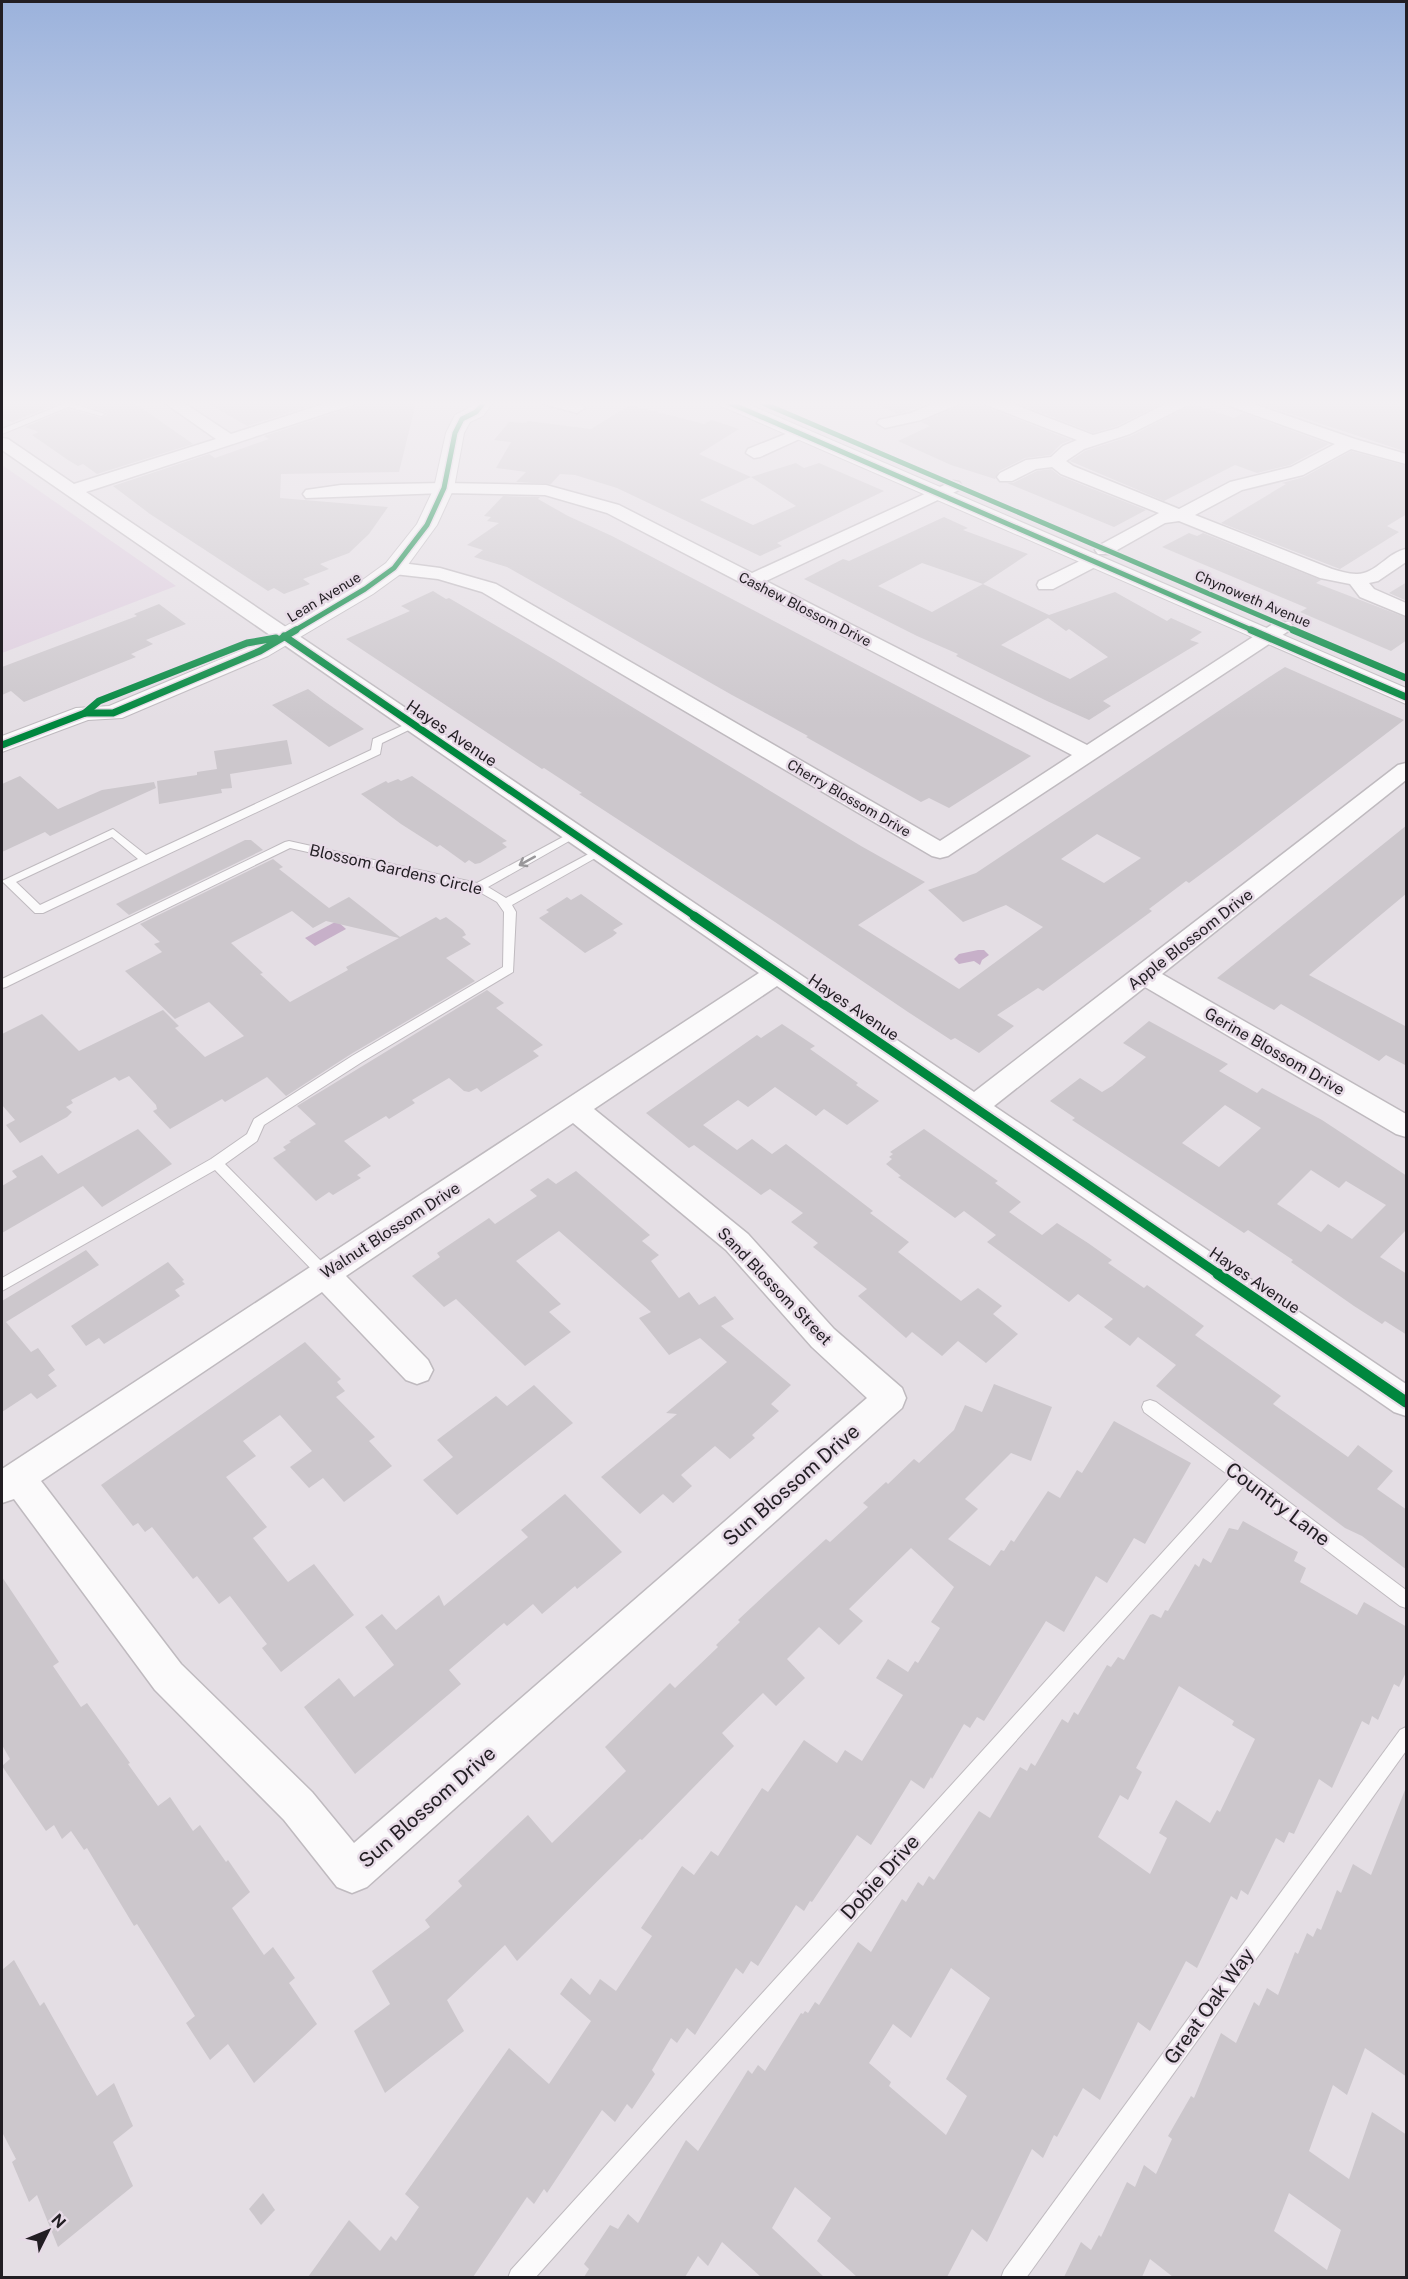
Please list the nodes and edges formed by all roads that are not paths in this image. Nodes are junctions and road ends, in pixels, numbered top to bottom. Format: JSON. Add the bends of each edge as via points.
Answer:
{"nodes":[{"id":1,"x":95,"y":507,"type":"edge"},
{"id":2,"x":435,"y":507,"type":"edge"},
{"id":3,"x":607,"y":507,"type":"edge"},
{"id":4,"x":908,"y":507,"type":"edge"},
{"id":5,"x":987,"y":507,"type":"edge"},
{"id":6,"x":1158,"y":507,"type":"edge"},
{"id":7,"x":1195,"y":507,"type":"edge"},
{"id":8,"x":1179,"y":516,"type":"junction"},
{"id":9,"x":1407,"y":554,"type":"edge"},
{"id":10,"x":1105,"y":556,"type":"junction"},
{"id":11,"x":394,"y":568,"type":"junction"},
{"id":12,"x":1356,"y":580,"type":"junction"},
{"id":13,"x":751,"y":581,"type":"junction"},
{"id":14,"x":1046,"y":585,"type":"dead end"},
{"id":15,"x":1407,"y":610,"type":"edge"},
{"id":16,"x":1275,"y":631,"type":"junction"},
{"id":17,"x":284,"y":636,"type":"junction"},
{"id":18,"x":1407,"y":678,"type":"edge"},
{"id":19,"x":1407,"y":697,"type":"edge"},
{"id":20,"x":414,"y":724,"type":"junction"},
{"id":21,"x":2,"y":745,"type":"edge"},
{"id":22,"x":1087,"y":754,"type":"junction"},
{"id":23,"x":1407,"y":771,"type":"edge"},
{"id":24,"x":574,"y":834,"type":"junction"},
{"id":25,"x":600,"y":852,"type":"junction"},
{"id":26,"x":145,"y":860,"type":"junction"},
{"id":27,"x":479,"y":887,"type":"junction"},
{"id":28,"x":506,"y":903,"type":"junction"},
{"id":29,"x":778,"y":973,"type":"junction"},
{"id":30,"x":1144,"y":975,"type":"junction"},
{"id":31,"x":2,"y":984,"type":"edge"},
{"id":32,"x":974,"y":1107,"type":"junction"},
{"id":33,"x":574,"y":1108,"type":"junction"},
{"id":34,"x":1407,"y":1127,"type":"edge"},
{"id":35,"x":216,"y":1163,"type":"junction"},
{"id":36,"x":324,"y":1273,"type":"junction"},
{"id":37,"x":2,"y":1285,"type":"edge"},
{"id":38,"x":417,"y":1370,"type":"dead end"},
{"id":39,"x":890,"y":1398,"type":"joint"},
{"id":40,"x":1407,"y":1402,"type":"edge"},
{"id":41,"x":1150,"y":1407,"type":"dead end"},
{"id":42,"x":1242,"y":1476,"type":"junction"},
{"id":43,"x":10,"y":1483,"type":"edge"},
{"id":44,"x":1407,"y":1600,"type":"edge"},
{"id":45,"x":1407,"y":1736,"type":"edge"},
{"id":46,"x":519,"y":2277,"type":"edge"},
{"id":47,"x":1012,"y":2277,"type":"edge"}],
"edges":[{"from":1,"to":17,"type":"street","name":"Hayes Avenue"},
{"from":2,"to":11,"type":"street","name":"Lean Avenue","via":[[427,525]]},
{"from":3,"to":13,"type":"street","name":"Cashew Blossom Drive"},
{"from":4,"to":13,"type":"street"},
{"from":5,"to":10,"type":"street","name":"Chynoweth Avenue"},
{"from":6,"to":8,"type":"street"},
{"from":7,"to":8,"type":"street"},
{"from":8,"to":10,"type":"street","via":[[1179,523]]},
{"from":8,"to":12,"type":"street","via":[[1327,574]]},
{"from":9,"to":12,"type":"street","via":[[1371,577]]},
{"from":10,"to":14,"type":"street"},
{"from":10,"to":16,"type":"street","name":"Chynoweth Avenue"},
{"from":11,"to":17,"type":"street","name":"Lean Avenue","via":[[340,606]]},
{"from":11,"to":22,"type":"street","name":"Cherry Blossom Drive","via":[[440,574],[489,588],[940,851]]},
{"from":12,"to":15,"type":"street","via":[[1367,593]]},
{"from":13,"to":22,"type":"street","name":"Cashew Blossom Drive"},
{"from":16,"to":18,"type":"street","name":"Chynoweth Avenue"},
{"from":16,"to":19,"type":"street","name":"Chynoweth Avenue"},
{"from":16,"to":22,"type":"street","name":"Cherry Blossom Drive"},
{"from":17,"to":20,"type":"street","name":"Hayes Avenue"},
{"from":17,"to":21,"type":"street","name":"Lean Avenue","via":[[260,651],[113,713],[86,713]]},
{"from":20,"to":24,"type":"street","name":"Hayes Avenue"},
{"from":20,"to":26,"type":"lane","via":[[377,741],[376,752]]},
{"from":23,"to":30,"type":"street","name":"Apple Blossom Drive"},
{"from":24,"to":25,"type":"street","name":"Hayes Avenue"},
{"from":24,"to":27,"type":"lane","one_way":true},
{"from":25,"to":28,"type":"lane"},
{"from":25,"to":29,"type":"street","name":"Hayes Avenue"},
{"from":26,"to":26,"type":"lane","via":[[39,910],[8,881],[113,832]]},
{"from":27,"to":28,"type":"lane","name":"Blossom Gardens Circle"},
{"from":27,"to":31,"type":"lane","name":"Blossom Gardens Circle","via":[[290,844]]},
{"from":28,"to":35,"type":"lane","via":[[510,912],[509,969],[259,1122],[252,1137]]},
{"from":29,"to":32,"type":"street","name":"Hayes Avenue"},
{"from":29,"to":33,"type":"street","name":"Walnut Blossom Drive"},
{"from":30,"to":32,"type":"street","name":"Apple Blossom Drive"},
{"from":30,"to":34,"type":"street","name":"Gerine Blossom Drive"},
{"from":32,"to":40,"type":"street","name":"Hayes Avenue"},
{"from":33,"to":36,"type":"street","name":"Walnut Blossom Drive"},
{"from":33,"to":39,"type":"street","name":"Sand Blossom Street","via":[[737,1242],[823,1338]]},
{"from":35,"to":36,"type":"lane"},
{"from":35,"to":37,"type":"lane"},
{"from":36,"to":38,"type":"street"},
{"from":36,"to":43,"type":"street","name":"Walnut Blossom Drive"},
{"from":39,"to":43,"type":"street","name":"Sun Blossom Drive","via":[[352,1872],[298,1806],[168,1677]]},
{"from":41,"to":42,"type":"lane","name":"Country Lane"},
{"from":42,"to":44,"type":"lane","name":"Country Lane"},
{"from":42,"to":46,"type":"lane","name":"Dobie Drive"},
{"from":45,"to":47,"type":"lane","name":"Great Oak Way"}]}
